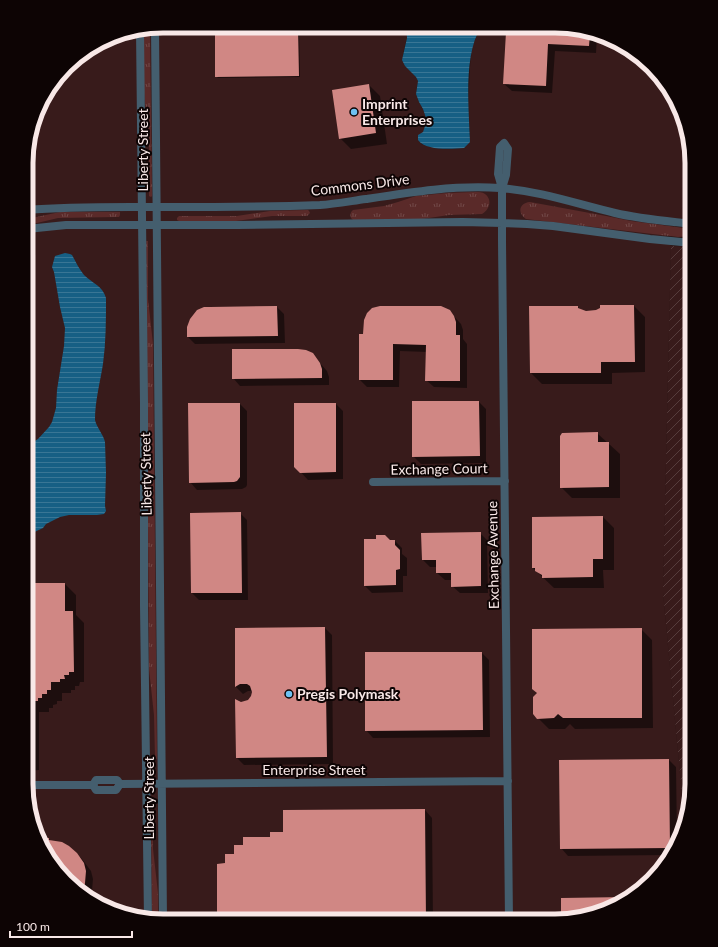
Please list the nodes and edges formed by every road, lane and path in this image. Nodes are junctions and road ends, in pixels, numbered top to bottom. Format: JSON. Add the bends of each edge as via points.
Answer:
{"nodes":[{"id":1,"x":155,"y":33,"type":"edge"},
{"id":2,"x":140,"y":35,"type":"edge"},
{"id":3,"x":502,"y":188,"type":"junction"},
{"id":4,"x":142,"y":206,"type":"junction"},
{"id":5,"x":156,"y":207,"type":"junction"},
{"id":6,"x":33,"y":210,"type":"edge"},
{"id":7,"x":502,"y":223,"type":"junction"},
{"id":8,"x":685,"y":223,"type":"edge"},
{"id":9,"x":142,"y":225,"type":"junction"},
{"id":10,"x":156,"y":225,"type":"junction"},
{"id":11,"x":33,"y":228,"type":"edge"},
{"id":12,"x":685,"y":241,"type":"edge"},
{"id":13,"x":505,"y":481,"type":"junction"},
{"id":14,"x":373,"y":482,"type":"dead end"},
{"id":15,"x":508,"y":781,"type":"junction"},
{"id":16,"x":146,"y":784,"type":"junction"},
{"id":17,"x":161,"y":784,"type":"junction"},
{"id":18,"x":33,"y":785,"type":"edge"},
{"id":19,"x":148,"y":913,"type":"edge"},
{"id":20,"x":163,"y":914,"type":"edge"},
{"id":21,"x":509,"y":914,"type":"edge"}],
"edges":[{"from":1,"to":5,"type":"street","name":"Liberty Street"},
{"from":2,"to":4,"type":"street","name":"Liberty Street"},
{"from":3,"to":5,"type":"street","name":"Commons Drive","via":[[446,188],[322,205]]},
{"from":3,"to":7,"type":"street","name":"Exchange Avenue"},
{"from":3,"to":8,"type":"street","name":"Commons Drive","via":[[623,215]]},
{"from":4,"to":5,"type":"street","name":"Commons Drive"},
{"from":4,"to":6,"type":"street","name":"Commons Drive","via":[[80,206]]},
{"from":4,"to":9,"type":"street","name":"Liberty Street"},
{"from":5,"to":10,"type":"street","name":"Liberty Street"},
{"from":7,"to":10,"type":"street"},
{"from":7,"to":12,"type":"street"},
{"from":7,"to":13,"type":"street","name":"Exchange Avenue"},
{"from":9,"to":10,"type":"street"},
{"from":9,"to":11,"type":"street"},
{"from":9,"to":16,"type":"street","name":"Liberty Street"},
{"from":10,"to":17,"type":"street","name":"Liberty Street"},
{"from":13,"to":14,"type":"street","name":"Exchange Court"},
{"from":13,"to":15,"type":"street","name":"Exchange Avenue"},
{"from":15,"to":17,"type":"street","name":"Enterprise Street"},
{"from":15,"to":21,"type":"street","name":"Exchange Avenue"},
{"from":16,"to":17,"type":"street","name":"Enterprise Street"},
{"from":16,"to":18,"type":"street","name":"Enterprise Street","via":[[120,784],[117,780],[96,780],[93,785]]},
{"from":16,"to":19,"type":"street","name":"Liberty Street"},
{"from":17,"to":20,"type":"street","name":"Liberty Street"}]}
